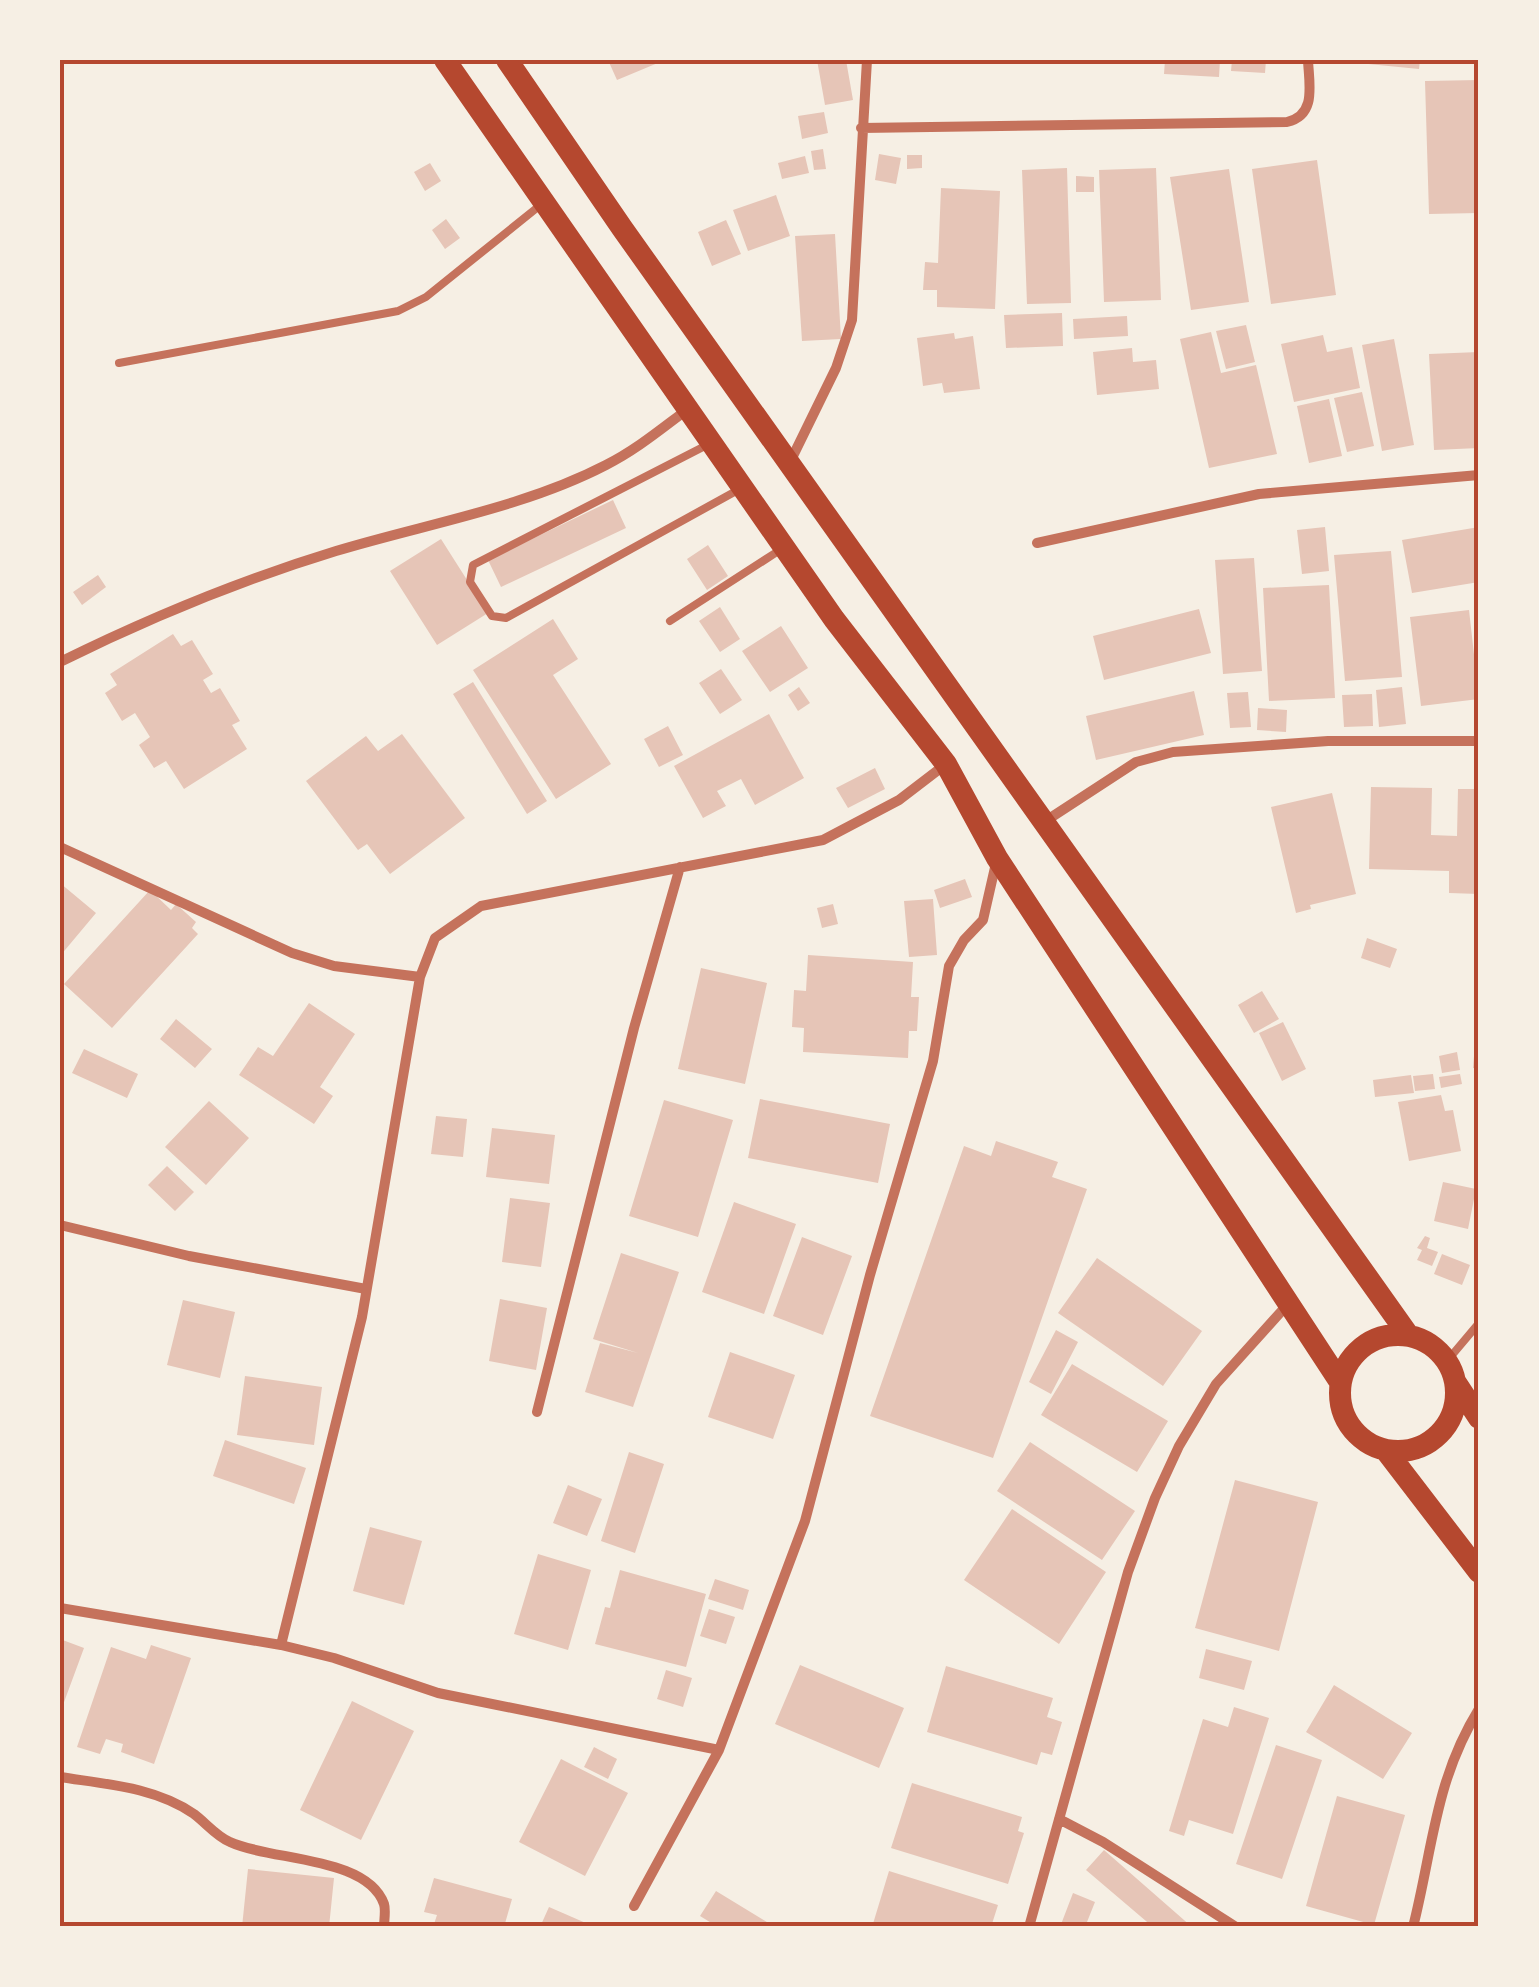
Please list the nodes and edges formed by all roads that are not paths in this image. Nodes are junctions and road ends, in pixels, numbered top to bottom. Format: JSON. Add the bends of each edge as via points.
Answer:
{"nodes":[{"id":1,"x":445,"y":60,"type":"edge"},
{"id":2,"x":507,"y":60,"type":"edge"},
{"id":3,"x":866,"y":60,"type":"edge"},
{"id":4,"x":1308,"y":60,"type":"edge"},
{"id":5,"x":860,"y":128,"type":"junction"},
{"id":6,"x":543,"y":202,"type":"junction"},
{"id":7,"x":118,"y":363,"type":"dead end"},
{"id":8,"x":688,"y":409,"type":"junction"},
{"id":9,"x":711,"y":442,"type":"junction"},
{"id":10,"x":789,"y":464,"type":"junction"},
{"id":11,"x":1479,"y":475,"type":"edge"},
{"id":12,"x":742,"y":487,"type":"junction"},
{"id":13,"x":1037,"y":543,"type":"dead end"},
{"id":14,"x":785,"y":547,"type":"junction"},
{"id":15,"x":670,"y":620,"type":"dead end"},
{"id":16,"x":60,"y":662,"type":"edge"},
{"id":17,"x":1479,"y":741,"type":"edge"},
{"id":18,"x":946,"y":764,"type":"junction"},
{"id":19,"x":1043,"y":823,"type":"junction"},
{"id":20,"x":60,"y":847,"type":"edge"},
{"id":21,"x":997,"y":858,"type":"junction"},
{"id":22,"x":680,"y":867,"type":"junction"},
{"id":23,"x":420,"y":977,"type":"junction"},
{"id":24,"x":60,"y":1225,"type":"edge"},
{"id":25,"x":366,"y":1289,"type":"junction"},
{"id":26,"x":1288,"y":1304,"type":"junction"},
{"id":27,"x":1479,"y":1324,"type":"edge"},
{"id":28,"x":1409,"y":1336,"type":"junction"},
{"id":29,"x":1451,"y":1371,"type":"junction"},
{"id":30,"x":1340,"y":1382,"type":"junction"},
{"id":31,"x":538,"y":1412,"type":"dead end"},
{"id":32,"x":1479,"y":1418,"type":"edge"},
{"id":33,"x":1387,"y":1452,"type":"junction"},
{"id":34,"x":1479,"y":1572,"type":"edge"},
{"id":35,"x":60,"y":1608,"type":"edge"},
{"id":36,"x":280,"y":1646,"type":"junction"},
{"id":37,"x":1479,"y":1709,"type":"edge"},
{"id":38,"x":719,"y":1750,"type":"junction"},
{"id":39,"x":60,"y":1778,"type":"edge"},
{"id":40,"x":1059,"y":1818,"type":"junction"},
{"id":41,"x":634,"y":1906,"type":"dead end"},
{"id":42,"x":384,"y":1927,"type":"edge"},
{"id":43,"x":1029,"y":1927,"type":"edge"},
{"id":44,"x":1236,"y":1927,"type":"edge"},
{"id":45,"x":1413,"y":1927,"type":"edge"}],
"edges":[{"from":1,"to":6,"type":"main road"},
{"from":2,"to":10,"type":"main road"},
{"from":3,"to":5,"type":"street"},
{"from":4,"to":5,"type":"street","via":[[1310,102],[1286,122]]},
{"from":5,"to":10,"type":"street","via":[[852,320]]},
{"from":6,"to":7,"type":"lane","via":[[426,298],[398,311]]},
{"from":6,"to":8,"type":"main road"},
{"from":8,"to":9,"type":"main road"},
{"from":8,"to":16,"type":"street","via":[[638,447],[532,496],[224,589]]},
{"from":9,"to":12,"type":"main road"},
{"from":9,"to":12,"type":"lane","via":[[472,565],[470,582],[492,616],[506,618]]},
{"from":10,"to":19,"type":"main road"},
{"from":11,"to":13,"type":"street","via":[[1259,494]]},
{"from":12,"to":14,"type":"main road"},
{"from":14,"to":15,"type":"lane"},
{"from":14,"to":18,"type":"main road"},
{"from":17,"to":19,"type":"street","via":[[1328,740],[1173,752],[1136,762]]},
{"from":18,"to":21,"type":"main road"},
{"from":18,"to":22,"type":"street","via":[[899,800],[823,840]]},
{"from":19,"to":28,"type":"main road"},
{"from":20,"to":23,"type":"street","via":[[292,953],[334,966]]},
{"from":21,"to":26,"type":"main road"},
{"from":21,"to":38,"type":"street","via":[[982,920],[950,966],[933,1061],[805,1521]]},
{"from":22,"to":23,"type":"street","via":[[481,906],[435,938]]},
{"from":22,"to":31,"type":"street"},
{"from":23,"to":25,"type":"street"},
{"from":24,"to":25,"type":"street"},
{"from":25,"to":36,"type":"street"},
{"from":26,"to":30,"type":"main road"},
{"from":26,"to":40,"type":"street","via":[[1216,1384],[1155,1498]]},
{"from":27,"to":29,"type":"lane"},
{"from":28,"to":29,"type":"main road","via":[[1430,1344]]},
{"from":28,"to":30,"type":"main road","via":[[1386,1335],[1364,1344]]},
{"from":29,"to":32,"type":"main road"},
{"from":29,"to":33,"type":"main road","via":[[1456,1405],[1447,1426],[1431,1442]]},
{"from":30,"to":33,"type":"main road","via":[[1348,1426]]},
{"from":33,"to":34,"type":"main road"},
{"from":35,"to":36,"type":"street"},
{"from":36,"to":38,"type":"street","via":[[438,1693]]},
{"from":37,"to":45,"type":"street","via":[[1459,1740],[1439,1796]]},
{"from":38,"to":41,"type":"street"},
{"from":39,"to":42,"type":"street","via":[[162,1798],[226,1841],[344,1868],[384,1904]]},
{"from":40,"to":43,"type":"street"},
{"from":40,"to":44,"type":"street"}]}
